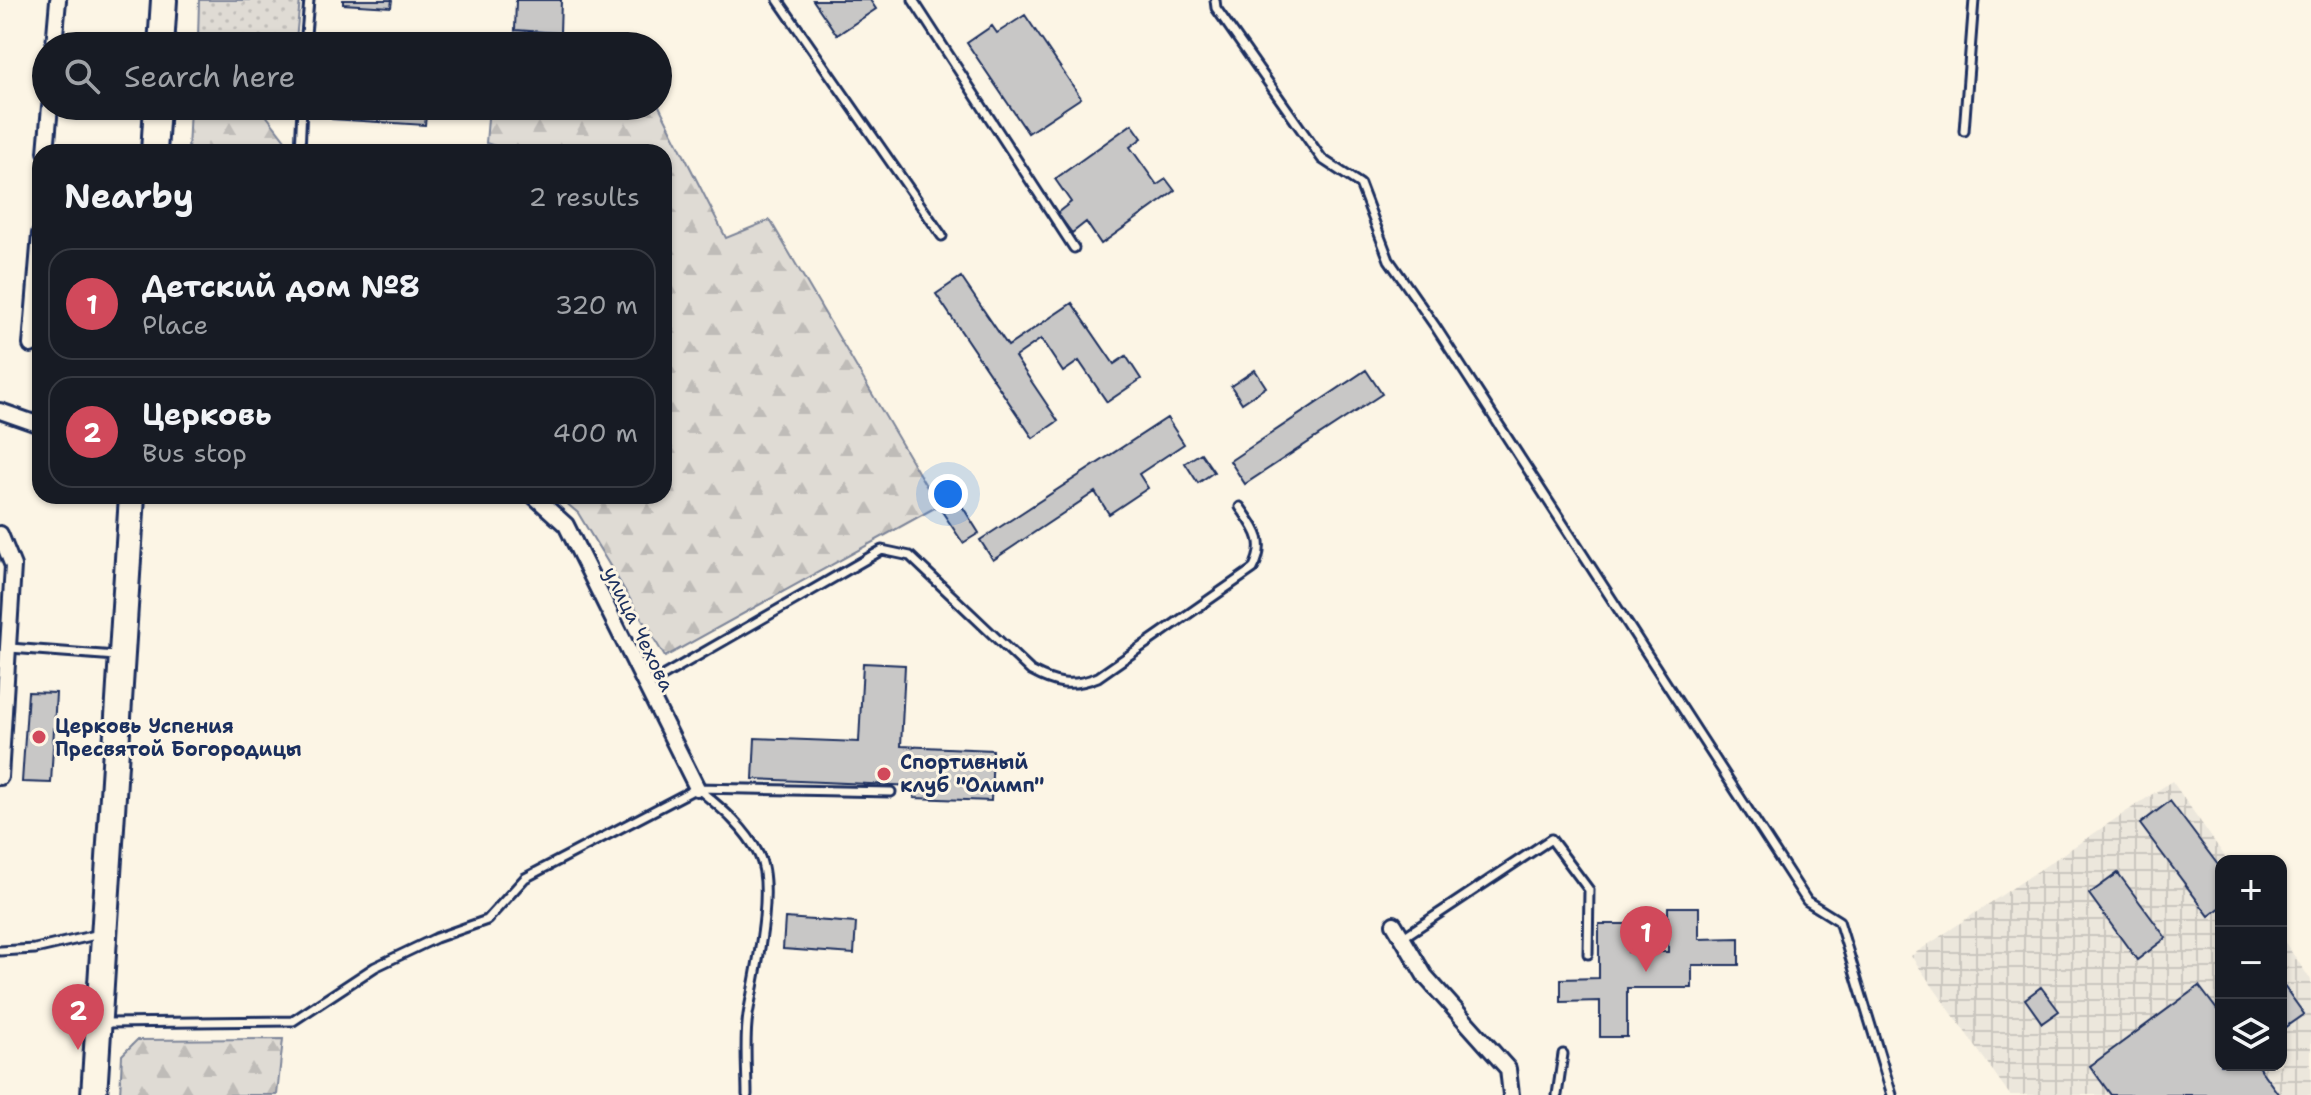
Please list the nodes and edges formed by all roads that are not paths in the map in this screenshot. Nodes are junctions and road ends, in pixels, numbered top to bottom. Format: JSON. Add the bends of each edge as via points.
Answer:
{"nodes":[{"id":1,"x":58,"y":0,"type":"edge"},
{"id":2,"x":164,"y":0,"type":"edge"},
{"id":3,"x":309,"y":0,"type":"edge"},
{"id":4,"x":778,"y":0,"type":"edge"},
{"id":5,"x":913,"y":0,"type":"edge"},
{"id":6,"x":1215,"y":0,"type":"edge"},
{"id":7,"x":1974,"y":0,"type":"edge"},
{"id":8,"x":55,"y":32,"type":"edge"},
{"id":9,"x":162,"y":32,"type":"edge"},
{"id":10,"x":306,"y":32,"type":"edge"},
{"id":11,"x":49,"y":120,"type":"edge"},
{"id":12,"x":156,"y":120,"type":"edge"},
{"id":13,"x":301,"y":120,"type":"edge"},
{"id":14,"x":1964,"y":131,"type":"dead end"},
{"id":15,"x":47,"y":144,"type":"edge"},
{"id":16,"x":155,"y":144,"type":"edge"},
{"id":17,"x":300,"y":144,"type":"edge"},
{"id":18,"x":942,"y":236,"type":"dead end"},
{"id":19,"x":1074,"y":248,"type":"dead end"},
{"id":20,"x":32,"y":333,"type":"edge"},
{"id":21,"x":31,"y":345,"type":"dead end"},
{"id":22,"x":0,"y":411,"type":"edge"},
{"id":23,"x":32,"y":422,"type":"edge"},
{"id":24,"x":131,"y":504,"type":"edge"},
{"id":25,"x":543,"y":504,"type":"edge"},
{"id":26,"x":1240,"y":507,"type":"dead end"},
{"id":27,"x":0,"y":534,"type":"edge"},
{"id":28,"x":10,"y":648,"type":"junction"},
{"id":29,"x":121,"y":657,"type":"junction"},
{"id":30,"x":645,"y":686,"type":"junction"},
{"id":31,"x":0,"y":777,"type":"edge"},
{"id":32,"x":697,"y":788,"type":"junction"},
{"id":33,"x":891,"y":792,"type":"dead end"},
{"id":34,"x":1394,"y":924,"type":"dead end"},
{"id":35,"x":103,"y":933,"type":"junction"},
{"id":36,"x":1402,"y":938,"type":"junction"},
{"id":37,"x":0,"y":951,"type":"edge"},
{"id":38,"x":1588,"y":954,"type":"dead end"},
{"id":39,"x":98,"y":1022,"type":"junction"},
{"id":40,"x":1563,"y":1054,"type":"dead end"},
{"id":41,"x":94,"y":1095,"type":"edge"},
{"id":42,"x":747,"y":1095,"type":"edge"},
{"id":43,"x":1511,"y":1095,"type":"edge"},
{"id":44,"x":1557,"y":1095,"type":"edge"},
{"id":45,"x":1892,"y":1095,"type":"edge"}],
"edges":[{"from":1,"to":8,"type":"street"},
{"from":2,"to":9,"type":"main road"},
{"from":3,"to":10,"type":"lane"},
{"from":4,"to":18,"type":"lane"},
{"from":5,"to":19,"type":"lane"},
{"from":6,"to":45,"type":"lane","via":[[1322,159],[1360,184],[1389,260],[1807,901],[1839,921]]},
{"from":7,"to":14,"type":"lane"},
{"from":11,"to":15,"type":"street"},
{"from":12,"to":16,"type":"main road"},
{"from":13,"to":17,"type":"lane"},
{"from":20,"to":21,"type":"street"},
{"from":22,"to":23,"type":"street"},
{"from":24,"to":29,"type":"main road"},
{"from":25,"to":30,"type":"street","name":"улица Чехова","via":[[566,525]]},
{"from":26,"to":30,"type":"lane","via":[[1261,536],[1261,553],[1253,569],[1098,677],[1077,686],[1051,682],[1031,671],[910,556],[882,550]]},
{"from":27,"to":28,"type":"street","via":[[13,566]]},
{"from":28,"to":29,"type":"lane"},
{"from":28,"to":31,"type":"street"},
{"from":29,"to":35,"type":"main road"},
{"from":30,"to":32,"type":"street","name":"улица Чехова"},
{"from":32,"to":33,"type":"lane"},
{"from":32,"to":39,"type":"lane","via":[[525,878],[487,920],[375,967],[293,1021]]},
{"from":32,"to":42,"type":"lane","via":[[730,815],[760,858],[763,909],[759,971],[748,1016]]},
{"from":34,"to":36,"type":"street"},
{"from":35,"to":37,"type":"lane","via":[[35,949]]},
{"from":35,"to":39,"type":"main road"},
{"from":36,"to":38,"type":"lane","via":[[1551,839],[1589,890]]},
{"from":36,"to":43,"type":"street","via":[[1425,976],[1508,1069]]},
{"from":39,"to":41,"type":"main road"},
{"from":40,"to":44,"type":"lane"}]}
